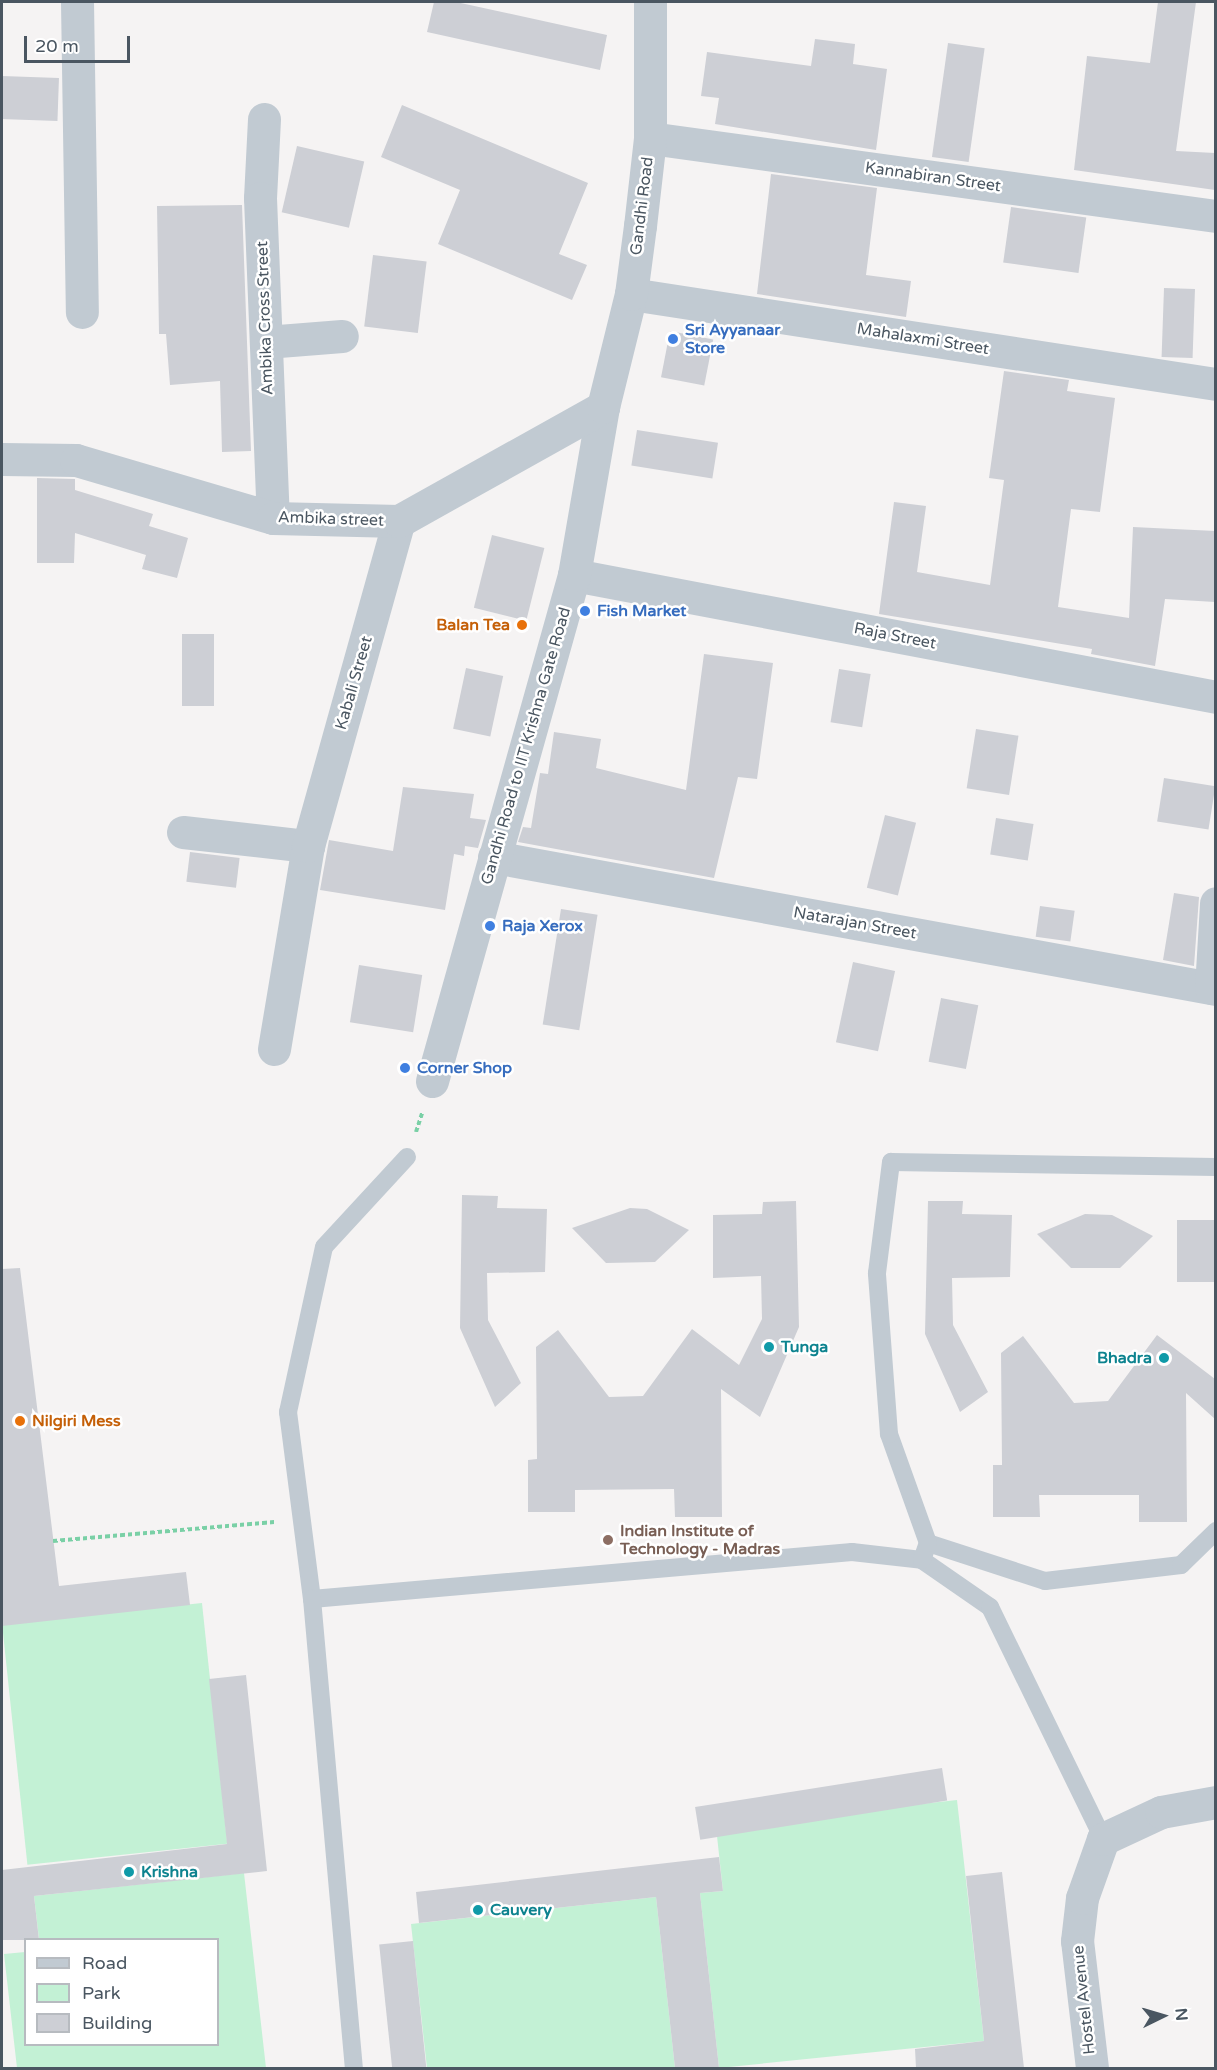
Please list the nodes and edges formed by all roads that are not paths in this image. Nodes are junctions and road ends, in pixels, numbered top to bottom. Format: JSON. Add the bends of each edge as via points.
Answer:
{"nodes":[{"id":1,"x":77,"y":2,"type":"edge"},
{"id":2,"x":650,"y":2,"type":"edge"},
{"id":3,"x":264,"y":119,"type":"dead end"},
{"id":4,"x":650,"y":138,"type":"junction"},
{"id":5,"x":1215,"y":216,"type":"edge"},
{"id":6,"x":631,"y":294,"type":"junction"},
{"id":7,"x":82,"y":312,"type":"dead end"},
{"id":8,"x":342,"y":336,"type":"dead end"},
{"id":9,"x":266,"y":342,"type":"junction"},
{"id":10,"x":1215,"y":384,"type":"edge"},
{"id":11,"x":603,"y":407,"type":"junction"},
{"id":12,"x":2,"y":459,"type":"edge"},
{"id":13,"x":273,"y":518,"type":"junction"},
{"id":14,"x":399,"y":521,"type":"junction"},
{"id":15,"x":574,"y":574,"type":"junction"},
{"id":16,"x":1215,"y":697,"type":"edge"},
{"id":17,"x":183,"y":832,"type":"dead end"},
{"id":18,"x":308,"y":846,"type":"junction"},
{"id":19,"x":494,"y":856,"type":"junction"},
{"id":20,"x":1215,"y":903,"type":"edge"},
{"id":21,"x":1213,"y":989,"type":"edge"},
{"id":22,"x":274,"y":1049,"type":"dead end"},
{"id":23,"x":432,"y":1081,"type":"road end"},
{"id":24,"x":407,"y":1157,"type":"road end"},
{"id":25,"x":1215,"y":1167,"type":"edge"},
{"id":26,"x":1215,"y":1531,"type":"edge"},
{"id":27,"x":925,"y":1551,"type":"junction"},
{"id":28,"x":312,"y":1599,"type":"junction"},
{"id":29,"x":1215,"y":1802,"type":"edge"},
{"id":30,"x":1103,"y":1839,"type":"junction"},
{"id":31,"x":354,"y":2068,"type":"edge"},
{"id":32,"x":1092,"y":2068,"type":"edge"}],
"edges":[{"from":1,"to":7,"type":"street"},
{"from":2,"to":4,"type":"street","name":"Gandhi Road"},
{"from":3,"to":9,"type":"street","name":"Ambika Cross Street","via":[[260,198]]},
{"from":4,"to":5,"type":"street","name":"Kannabiran Street"},
{"from":4,"to":6,"type":"street","name":"Gandhi Road"},
{"from":6,"to":10,"type":"street","name":"Mahalaxmi Street"},
{"from":6,"to":11,"type":"street","name":"Gandhi Road"},
{"from":8,"to":9,"type":"street"},
{"from":9,"to":13,"type":"street","name":"Ambika Cross Street"},
{"from":11,"to":14,"type":"street","name":"Ambika street"},
{"from":11,"to":15,"type":"street","name":"Gandhi Road to IIT Krishna Gate Road"},
{"from":12,"to":13,"type":"street","name":"Ambika street","via":[[76,460]]},
{"from":13,"to":14,"type":"street","name":"Ambika street"},
{"from":14,"to":18,"type":"street","name":"Kabali Street"},
{"from":15,"to":16,"type":"street","name":"Raja Street"},
{"from":15,"to":19,"type":"street","name":"Gandhi Road to IIT Krishna Gate Road"},
{"from":17,"to":18,"type":"street"},
{"from":18,"to":22,"type":"street","name":"Kabali Street"},
{"from":19,"to":21,"type":"street","name":"Natarajan Street"},
{"from":19,"to":23,"type":"street","name":"Gandhi Road to IIT Krishna Gate Road"},
{"from":20,"to":21,"type":"street"},
{"from":24,"to":28,"type":"lane","via":[[324,1247],[288,1412]]},
{"from":25,"to":27,"type":"lane","via":[[891,1162],[877,1273],[890,1434]]},
{"from":26,"to":27,"type":"lane","via":[[1181,1565],[1045,1581]]},
{"from":27,"to":28,"type":"lane","via":[[852,1552]]},
{"from":27,"to":30,"type":"lane","via":[[990,1607]]},
{"from":28,"to":31,"type":"lane"},
{"from":29,"to":30,"type":"street","via":[[1161,1812]]},
{"from":30,"to":32,"type":"street","name":"Hostel Avenue","via":[[1082,1898],[1077,1941]]}]}
